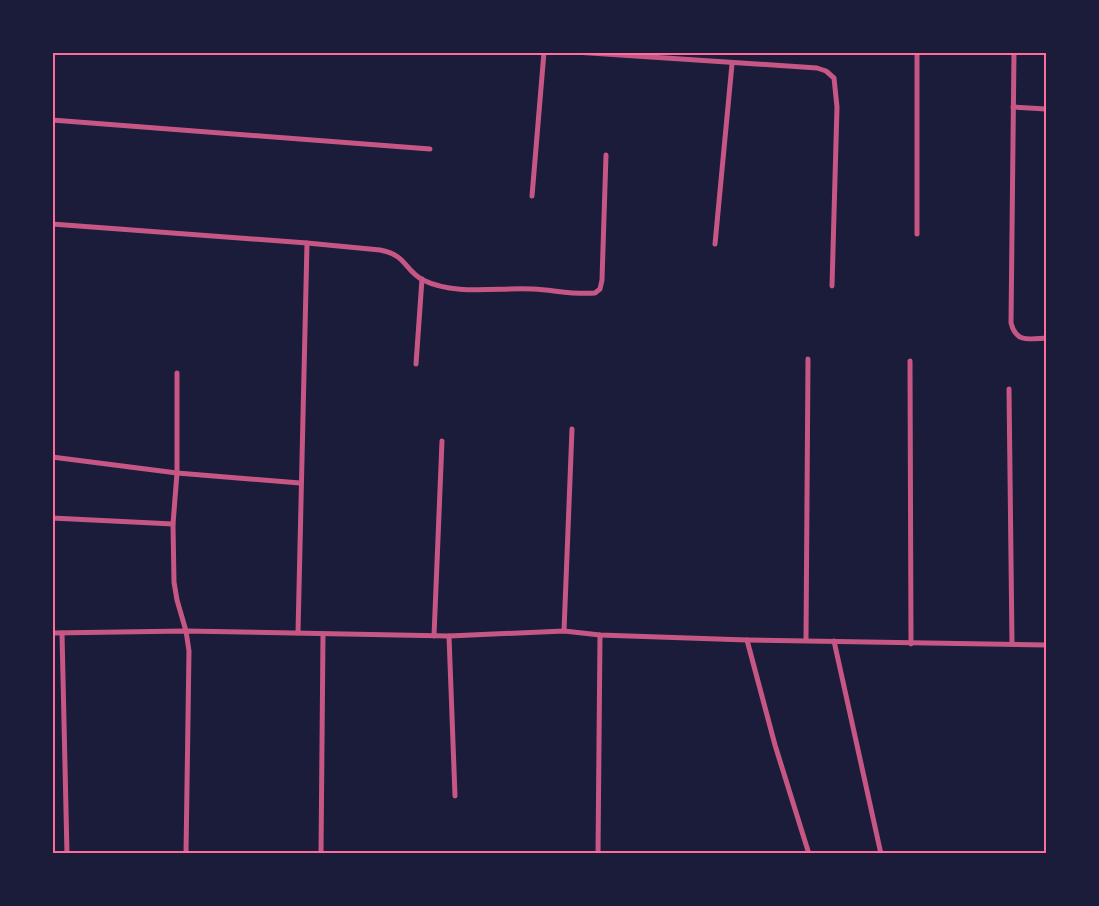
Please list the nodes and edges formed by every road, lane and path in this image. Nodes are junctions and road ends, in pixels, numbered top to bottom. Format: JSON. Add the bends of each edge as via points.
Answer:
{"nodes":[{"id":1,"x":544,"y":52,"type":"edge"},
{"id":2,"x":575,"y":52,"type":"edge"},
{"id":3,"x":917,"y":52,"type":"edge"},
{"id":4,"x":1014,"y":52,"type":"edge"},
{"id":5,"x":732,"y":64,"type":"junction"},
{"id":6,"x":1014,"y":107,"type":"junction"},
{"id":7,"x":1046,"y":109,"type":"edge"},
{"id":8,"x":52,"y":120,"type":"edge"},
{"id":9,"x":430,"y":149,"type":"dead end"},
{"id":10,"x":606,"y":155,"type":"dead end"},
{"id":11,"x":532,"y":196,"type":"dead end"},
{"id":12,"x":52,"y":224,"type":"edge"},
{"id":13,"x":917,"y":234,"type":"dead end"},
{"id":14,"x":307,"y":243,"type":"junction"},
{"id":15,"x":715,"y":244,"type":"dead end"},
{"id":16,"x":422,"y":279,"type":"junction"},
{"id":17,"x":832,"y":286,"type":"dead end"},
{"id":18,"x":1046,"y":338,"type":"edge"},
{"id":19,"x":808,"y":359,"type":"dead end"},
{"id":20,"x":910,"y":361,"type":"dead end"},
{"id":21,"x":416,"y":364,"type":"dead end"},
{"id":22,"x":177,"y":374,"type":"dead end"},
{"id":23,"x":1009,"y":389,"type":"dead end"},
{"id":24,"x":572,"y":429,"type":"dead end"},
{"id":25,"x":442,"y":441,"type":"dead end"},
{"id":26,"x":52,"y":457,"type":"edge"},
{"id":27,"x":177,"y":473,"type":"junction"},
{"id":28,"x":300,"y":483,"type":"junction"},
{"id":29,"x":52,"y":518,"type":"edge"},
{"id":30,"x":173,"y":524,"type":"junction"},
{"id":31,"x":186,"y":631,"type":"junction"},
{"id":32,"x":564,"y":631,"type":"junction"},
{"id":33,"x":52,"y":633,"type":"edge"},
{"id":34,"x":62,"y":633,"type":"junction"},
{"id":35,"x":298,"y":633,"type":"junction"},
{"id":36,"x":323,"y":634,"type":"junction"},
{"id":37,"x":600,"y":635,"type":"junction"},
{"id":38,"x":434,"y":636,"type":"junction"},
{"id":39,"x":449,"y":636,"type":"junction"},
{"id":40,"x":747,"y":640,"type":"junction"},
{"id":41,"x":806,"y":640,"type":"junction"},
{"id":42,"x":834,"y":641,"type":"junction"},
{"id":43,"x":910,"y":644,"type":"junction"},
{"id":44,"x":1012,"y":644,"type":"junction"},
{"id":45,"x":1046,"y":644,"type":"edge"},
{"id":46,"x":455,"y":796,"type":"dead end"},
{"id":47,"x":68,"y":854,"type":"edge"},
{"id":48,"x":186,"y":854,"type":"edge"},
{"id":49,"x":321,"y":854,"type":"edge"},
{"id":50,"x":598,"y":854,"type":"edge"},
{"id":51,"x":809,"y":854,"type":"edge"},
{"id":52,"x":881,"y":854,"type":"edge"}],
"edges":[{"from":1,"to":11,"type":"street"},
{"from":2,"to":5,"type":"street"},
{"from":3,"to":13,"type":"street"},
{"from":4,"to":6,"type":"street"},
{"from":5,"to":15,"type":"street"},
{"from":5,"to":17,"type":"street","via":[[817,68],[834,78],[837,107]]},
{"from":6,"to":7,"type":"street"},
{"from":6,"to":18,"type":"street","via":[[1011,322],[1017,336]]},
{"from":8,"to":9,"type":"street"},
{"from":10,"to":16,"type":"street","via":[[602,280],[600,289],[595,293],[466,289]]},
{"from":12,"to":14,"type":"street"},
{"from":14,"to":16,"type":"street","via":[[392,252]]},
{"from":14,"to":28,"type":"street"},
{"from":16,"to":21,"type":"street"},
{"from":19,"to":41,"type":"street"},
{"from":20,"to":43,"type":"street"},
{"from":22,"to":27,"type":"street"},
{"from":23,"to":44,"type":"street"},
{"from":24,"to":32,"type":"street"},
{"from":25,"to":38,"type":"street"},
{"from":26,"to":27,"type":"street"},
{"from":27,"to":28,"type":"street"},
{"from":27,"to":30,"type":"street"},
{"from":28,"to":35,"type":"street"},
{"from":29,"to":30,"type":"street"},
{"from":30,"to":31,"type":"street","via":[[174,582]]},
{"from":31,"to":34,"type":"street"},
{"from":31,"to":35,"type":"street"},
{"from":31,"to":48,"type":"street","via":[[189,651]]},
{"from":32,"to":37,"type":"street"},
{"from":32,"to":39,"type":"street"},
{"from":33,"to":34,"type":"street"},
{"from":34,"to":47,"type":"street"},
{"from":35,"to":36,"type":"street"},
{"from":36,"to":38,"type":"street"},
{"from":36,"to":49,"type":"street"},
{"from":37,"to":40,"type":"street"},
{"from":37,"to":50,"type":"street"},
{"from":38,"to":39,"type":"street"},
{"from":39,"to":46,"type":"street"},
{"from":40,"to":41,"type":"street"},
{"from":40,"to":51,"type":"street"},
{"from":41,"to":42,"type":"street"},
{"from":42,"to":43,"type":"street"},
{"from":42,"to":52,"type":"street"},
{"from":43,"to":44,"type":"street"},
{"from":44,"to":45,"type":"street"}]}
